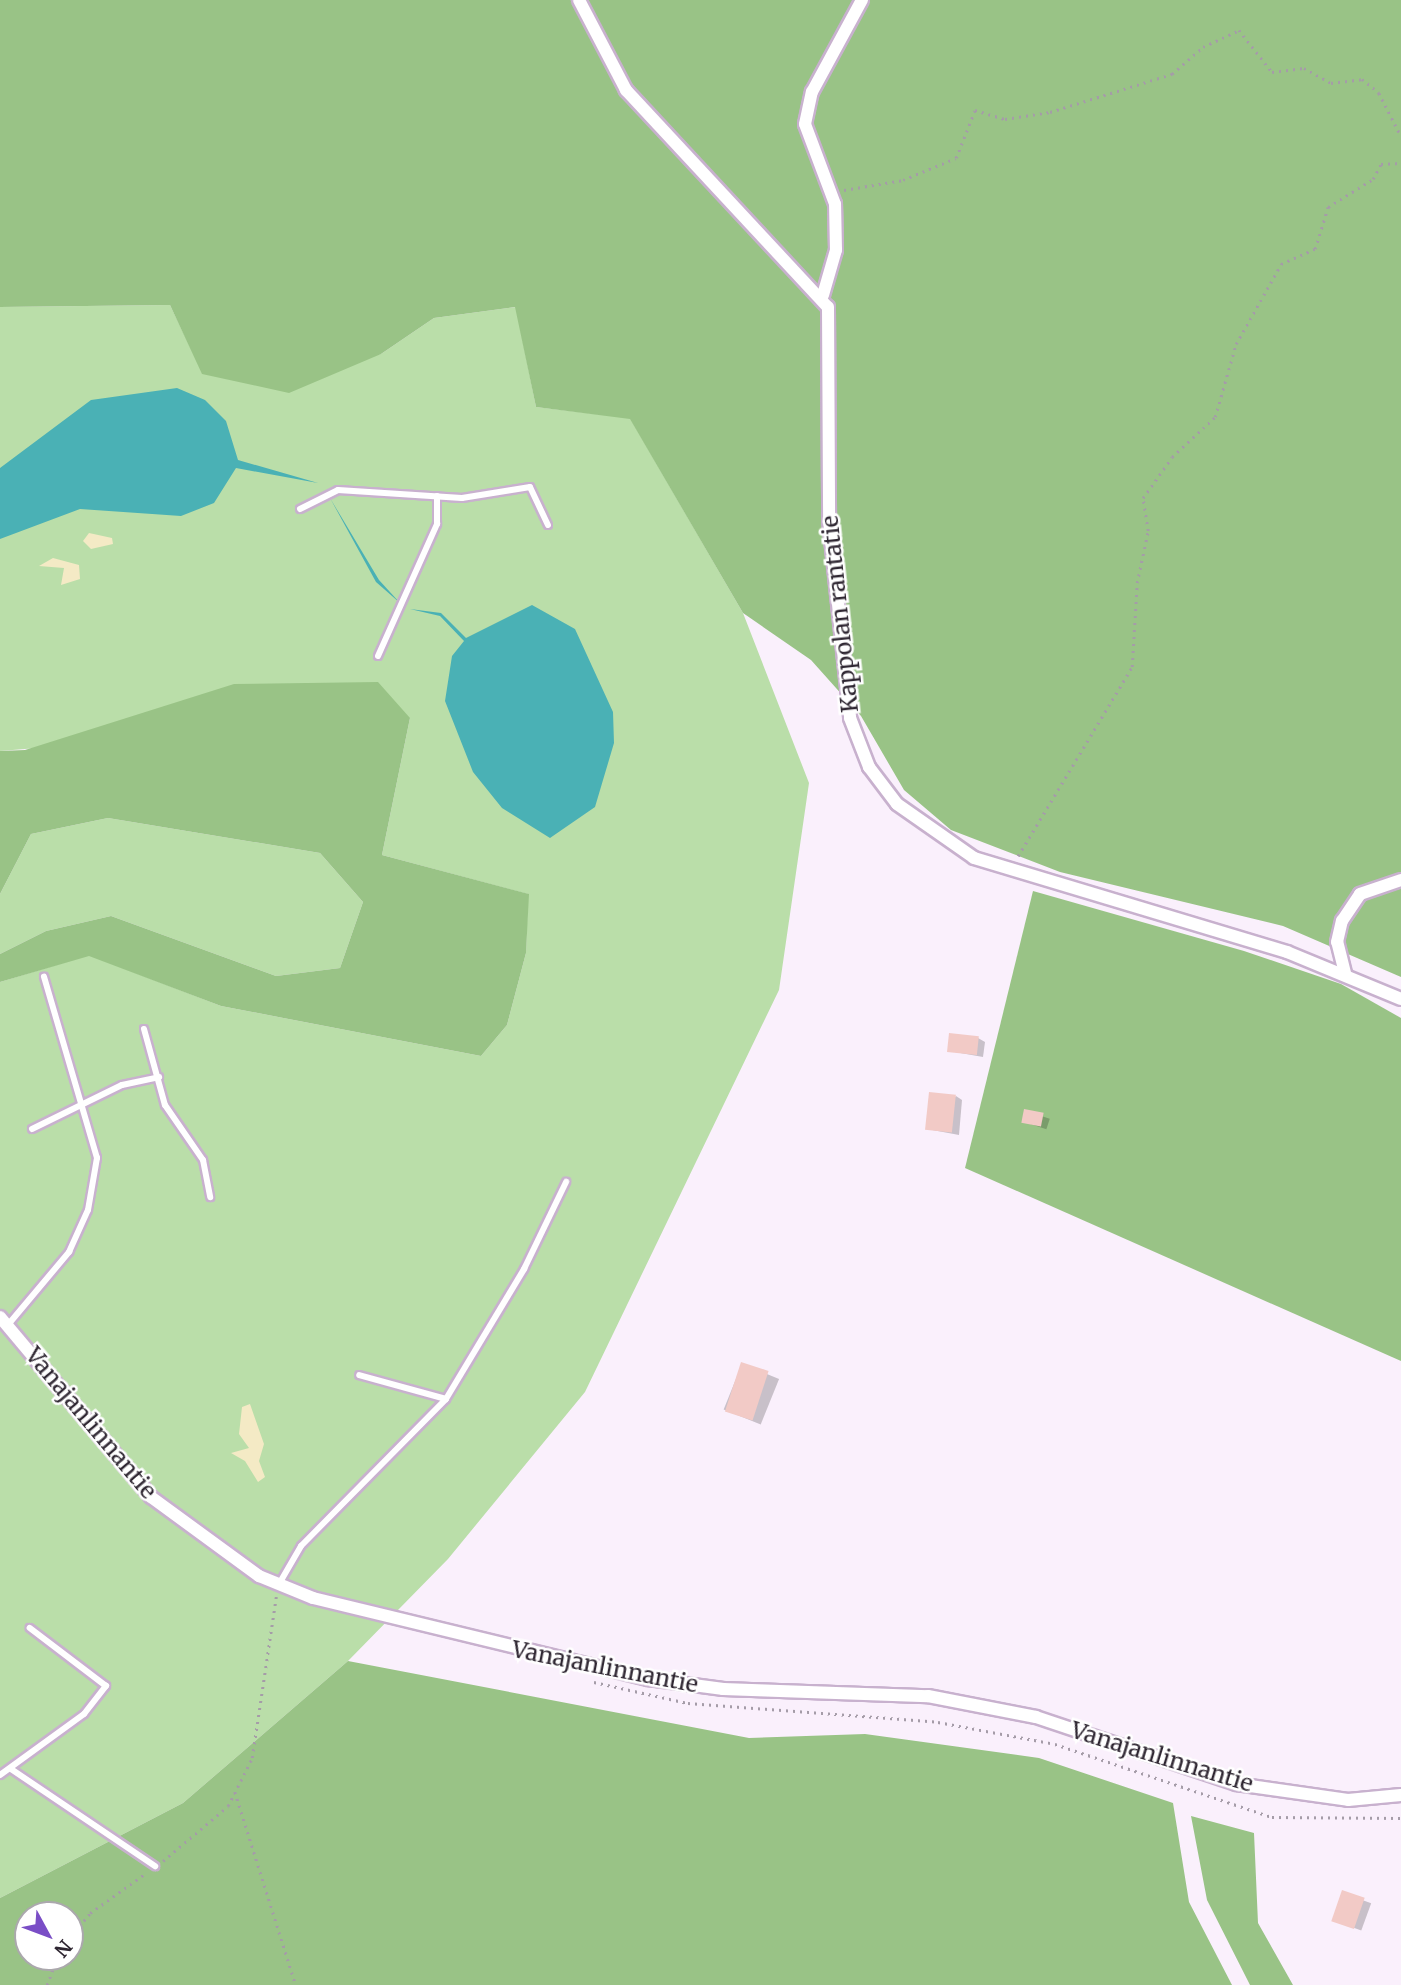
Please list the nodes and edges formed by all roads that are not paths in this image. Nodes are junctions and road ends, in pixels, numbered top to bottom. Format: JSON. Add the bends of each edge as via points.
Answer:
{"nodes":[{"id":1,"x":579,"y":0,"type":"edge"},
{"id":2,"x":862,"y":0,"type":"edge"},
{"id":3,"x":823,"y":295,"type":"junction"},
{"id":4,"x":437,"y":496,"type":"junction"},
{"id":5,"x":300,"y":509,"type":"dead end"},
{"id":6,"x":548,"y":524,"type":"dead end"},
{"id":7,"x":378,"y":656,"type":"dead end"},
{"id":8,"x":1401,"y":880,"type":"edge"},
{"id":9,"x":1345,"y":973,"type":"junction"},
{"id":10,"x":44,"y":977,"type":"dead end"},
{"id":11,"x":1401,"y":999,"type":"edge"},
{"id":12,"x":144,"y":1029,"type":"dead end"},
{"id":13,"x":159,"y":1077,"type":"junction"},
{"id":14,"x":83,"y":1105,"type":"junction"},
{"id":15,"x":32,"y":1129,"type":"dead end"},
{"id":16,"x":566,"y":1182,"type":"dead end"},
{"id":17,"x":210,"y":1197,"type":"dead end"},
{"id":18,"x":4,"y":1321,"type":"edge"},
{"id":19,"x":359,"y":1376,"type":"dead end"},
{"id":20,"x":446,"y":1399,"type":"junction"},
{"id":21,"x":278,"y":1588,"type":"junction"},
{"id":22,"x":30,"y":1628,"type":"dead end"},
{"id":23,"x":10,"y":1769,"type":"junction"},
{"id":24,"x":0,"y":1775,"type":"edge"},
{"id":25,"x":1401,"y":1795,"type":"edge"},
{"id":26,"x":155,"y":1866,"type":"road end"}],
"edges":[{"from":1,"to":3,"type":"street","via":[[626,90]]},
{"from":2,"to":3,"type":"street","via":[[812,92],[805,124],[831,192],[836,250]]},
{"from":3,"to":9,"type":"street","name":"Kappolan rantatie","via":[[831,370],[829,520],[850,718],[869,767],[897,804],[974,858]]},
{"from":4,"to":5,"type":"lane","via":[[338,490]]},
{"from":4,"to":6,"type":"lane","via":[[530,487]]},
{"from":4,"to":7,"type":"lane","via":[[436,524]]},
{"from":8,"to":9,"type":"street","via":[[1360,894],[1342,921],[1338,942]]},
{"from":9,"to":11,"type":"street","name":"Kappolan rantatie"},
{"from":10,"to":14,"type":"lane"},
{"from":12,"to":13,"type":"lane"},
{"from":13,"to":14,"type":"lane","via":[[122,1085]]},
{"from":13,"to":17,"type":"lane","via":[[165,1105],[203,1160]]},
{"from":14,"to":15,"type":"lane"},
{"from":14,"to":18,"type":"lane","via":[[97,1158],[88,1210],[55,1275]]},
{"from":16,"to":20,"type":"lane","via":[[524,1269]]},
{"from":18,"to":21,"type":"street","name":"Vanajanlinnantie","via":[[151,1497],[209,1545]]},
{"from":19,"to":20,"type":"lane"},
{"from":20,"to":21,"type":"lane","via":[[301,1546]]},
{"from":21,"to":25,"type":"street","name":"Vanajanlinnantie","via":[[405,1625],[649,1679],[723,1689],[928,1696],[1036,1717],[1236,1784],[1348,1800]]},
{"from":22,"to":23,"type":"lane","via":[[106,1686],[96,1704]]},
{"from":23,"to":24,"type":"lane"},
{"from":23,"to":26,"type":"lane"}]}
